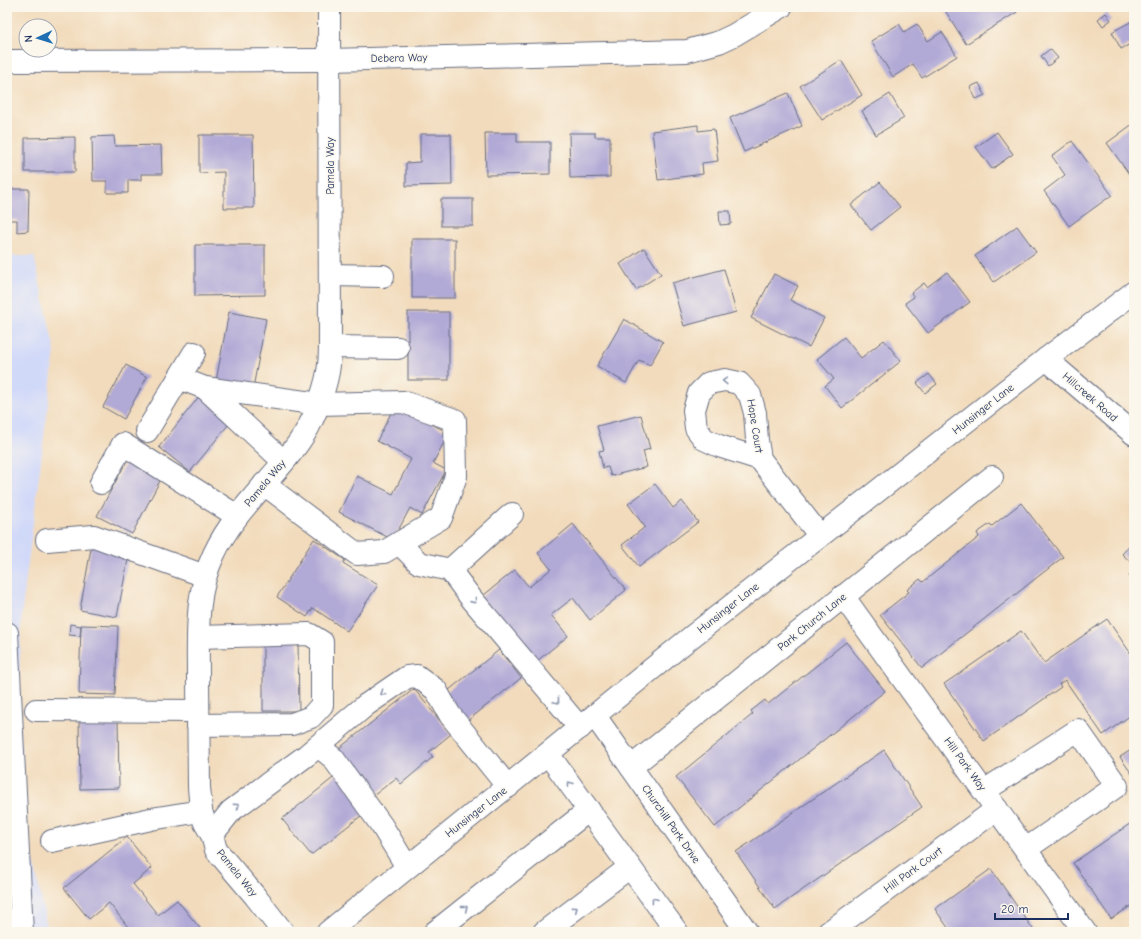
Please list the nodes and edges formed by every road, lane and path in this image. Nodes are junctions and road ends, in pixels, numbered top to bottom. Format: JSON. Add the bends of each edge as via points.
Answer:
{"nodes":[{"id":1,"x":329,"y":7,"type":"edge"},
{"id":2,"x":781,"y":7,"type":"edge"},
{"id":3,"x":329,"y":60,"type":"junction"},
{"id":4,"x":7,"y":61,"type":"edge"},
{"id":5,"x":330,"y":275,"type":"junction"},
{"id":6,"x":383,"y":276,"type":"dead end"},
{"id":7,"x":1134,"y":292,"type":"edge"},
{"id":8,"x":330,"y":347,"type":"junction"},
{"id":9,"x":398,"y":348,"type":"dead end"},
{"id":10,"x":194,"y":353,"type":"dead end"},
{"id":11,"x":1046,"y":359,"type":"junction"},
{"id":12,"x":179,"y":378,"type":"junction"},
{"id":13,"x":205,"y":388,"type":"junction"},
{"id":14,"x":319,"y":404,"type":"junction"},
{"id":15,"x":146,"y":431,"type":"dead end"},
{"id":16,"x":1134,"y":434,"type":"edge"},
{"id":17,"x":760,"y":459,"type":"dead end"},
{"id":18,"x":284,"y":461,"type":"junction"},
{"id":19,"x":992,"y":477,"type":"dead end"},
{"id":20,"x":101,"y":483,"type":"dead end"},
{"id":21,"x":264,"y":484,"type":"junction"},
{"id":22,"x":512,"y":514,"type":"dead end"},
{"id":23,"x":237,"y":516,"type":"junction"},
{"id":24,"x":820,"y":536,"type":"junction"},
{"id":25,"x":47,"y":540,"type":"dead end"},
{"id":26,"x":399,"y":543,"type":"junction"},
{"id":27,"x":450,"y":570,"type":"junction"},
{"id":28,"x":205,"y":576,"type":"junction"},
{"id":29,"x":843,"y":596,"type":"junction"},
{"id":30,"x":7,"y":633,"type":"edge"},
{"id":31,"x":198,"y":637,"type":"junction"},
{"id":32,"x":36,"y":710,"type":"dead end"},
{"id":33,"x":198,"y":718,"type":"junction"},
{"id":34,"x":588,"y":722,"type":"junction"},
{"id":35,"x":318,"y":746,"type":"junction"},
{"id":36,"x":548,"y":754,"type":"junction"},
{"id":37,"x":631,"y":767,"type":"junction"},
{"id":38,"x":508,"y":787,"type":"junction"},
{"id":39,"x":984,"y":791,"type":"junction"},
{"id":40,"x":997,"y":809,"type":"junction"},
{"id":41,"x":589,"y":810,"type":"junction"},
{"id":42,"x":201,"y":811,"type":"junction"},
{"id":43,"x":212,"y":835,"type":"junction"},
{"id":44,"x":52,"y":841,"type":"dead end"},
{"id":45,"x":1026,"y":849,"type":"junction"},
{"id":46,"x":407,"y":867,"type":"junction"},
{"id":47,"x":630,"y":867,"type":"junction"},
{"id":48,"x":22,"y":932,"type":"edge"},
{"id":49,"x":283,"y":932,"type":"edge"},
{"id":50,"x":328,"y":932,"type":"edge"},
{"id":51,"x":435,"y":932,"type":"edge"},
{"id":52,"x":544,"y":932,"type":"edge"},
{"id":53,"x":677,"y":932,"type":"edge"},
{"id":54,"x":747,"y":932,"type":"edge"},
{"id":55,"x":829,"y":932,"type":"edge"},
{"id":56,"x":1086,"y":932,"type":"edge"}],
"edges":[{"from":1,"to":3,"type":"street","name":"Pamela Way"},
{"from":2,"to":3,"type":"street","name":"Debera Way","via":[[734,35],[687,51]]},
{"from":3,"to":4,"type":"street","name":"Debera Way"},
{"from":3,"to":5,"type":"street","name":"Pamela Way"},
{"from":5,"to":6,"type":"street"},
{"from":5,"to":8,"type":"street","name":"Pamela Way"},
{"from":7,"to":11,"type":"street","name":"Hunsinger Lane"},
{"from":8,"to":9,"type":"street"},
{"from":8,"to":14,"type":"street","name":"Pamela Way","via":[[329,366]]},
{"from":10,"to":12,"type":"street"},
{"from":11,"to":16,"type":"street","name":"Hillcreek Road"},
{"from":11,"to":24,"type":"street","name":"Hunsinger Lane"},
{"from":12,"to":13,"type":"street"},
{"from":12,"to":15,"type":"street"},
{"from":13,"to":14,"type":"street"},
{"from":13,"to":18,"type":"street"},
{"from":14,"to":18,"type":"street","name":"Pamela Way","via":[[308,428]]},
{"from":14,"to":26,"type":"street","via":[[403,402],[455,420],[456,476],[441,518]]},
{"from":17,"to":24,"type":"street","name":"Hope Court"},
{"from":18,"to":21,"type":"street","name":"Pamela Way"},
{"from":19,"to":29,"type":"street","name":"Park Church Lane"},
{"from":20,"to":23,"type":"street","via":[[123,444]]},
{"from":21,"to":23,"type":"street","name":"Pamela Way"},
{"from":21,"to":26,"type":"street","via":[[357,554],[384,552]]},
{"from":22,"to":27,"type":"street"},
{"from":23,"to":28,"type":"street","name":"Pamela Way","via":[[214,553]]},
{"from":24,"to":34,"type":"street","name":"Hunsinger Lane"},
{"from":25,"to":28,"type":"street","via":[[94,536]]},
{"from":26,"to":27,"type":"street","via":[[419,563]]},
{"from":27,"to":34,"type":"street","name":"Churchill Park Drive","one_way":true,"via":[[471,598]]},
{"from":28,"to":31,"type":"street","name":"Pamela Way","via":[[200,600]]},
{"from":29,"to":37,"type":"street","name":"Park Church Lane"},
{"from":29,"to":39,"type":"street","name":"Hill Park Way"},
{"from":30,"to":48,"type":"street"},
{"from":31,"to":33,"type":"street","name":"Pamela Way"},
{"from":31,"to":33,"type":"street","via":[[309,634],[322,642],[322,705],[311,717],[292,724]]},
{"from":32,"to":33,"type":"street"},
{"from":33,"to":42,"type":"street","name":"Pamela Way"},
{"from":34,"to":36,"type":"street","name":"Hunsinger Lane"},
{"from":34,"to":37,"type":"street","name":"Churchill Park Drive"},
{"from":38,"to":35,"type":"street","one_way":true,"via":[[450,715],[436,690],[418,676],[407,677],[366,705]]},
{"from":43,"to":35,"type":"street","one_way":true,"via":[[231,811]]},
{"from":35,"to":46,"type":"street","via":[[333,758],[382,826]]},
{"from":36,"to":38,"type":"street","name":"Hunsinger Lane"},
{"from":41,"to":36,"type":"street","one_way":true},
{"from":37,"to":54,"type":"street","name":"Churchill Park Drive"},
{"from":38,"to":46,"type":"street","name":"Hunsinger Lane"},
{"from":39,"to":40,"type":"street","name":"Hill Park Way"},
{"from":39,"to":45,"type":"street","via":[[1078,730],[1117,786]]},
{"from":40,"to":45,"type":"street","name":"Hill Park Way"},
{"from":40,"to":55,"type":"street","name":"Hill Park Court"},
{"from":41,"to":47,"type":"street"},
{"from":51,"to":41,"type":"street","one_way":true},
{"from":42,"to":43,"type":"street","name":"Pamela Way"},
{"from":42,"to":44,"type":"street","via":[[151,819]]},
{"from":43,"to":49,"type":"street","name":"Pamela Way","via":[[216,850]]},
{"from":45,"to":56,"type":"street","name":"Hill Park Way"},
{"from":46,"to":50,"type":"street","name":"Hunsinger Lane"},
{"from":52,"to":47,"type":"street","one_way":true},
{"from":53,"to":47,"type":"street","one_way":true}]}
